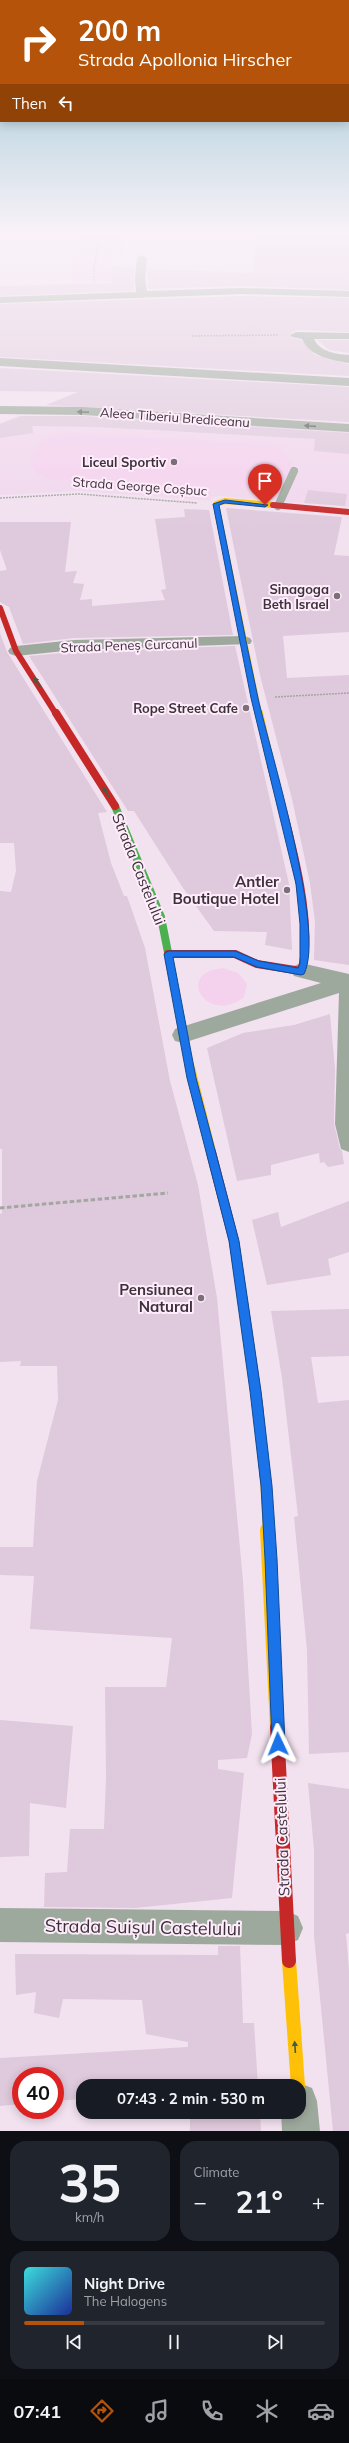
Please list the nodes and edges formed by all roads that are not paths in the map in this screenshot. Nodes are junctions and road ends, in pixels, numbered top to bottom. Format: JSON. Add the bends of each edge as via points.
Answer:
{"nodes":[{"id":1,"x":349,"y":336,"type":"edge"},
{"id":2,"x":349,"y":359,"type":"edge"},
{"id":3,"x":0,"y":362,"type":"edge"},
{"id":4,"x":349,"y":382,"type":"edge"},
{"id":5,"x":0,"y":410,"type":"edge"},
{"id":6,"x":349,"y":428,"type":"edge"},
{"id":7,"x":294,"y":472,"type":"dead end"},
{"id":8,"x":278,"y":506,"type":"junction"},
{"id":9,"x":349,"y":512,"type":"edge"},
{"id":10,"x":0,"y":608,"type":"edge"},
{"id":11,"x":244,"y":641,"type":"junction"},
{"id":12,"x":16,"y":651,"type":"junction"},
{"id":13,"x":168,"y":954,"type":"junction"},
{"id":14,"x":301,"y":972,"type":"junction"},
{"id":15,"x":349,"y":982,"type":"edge"},
{"id":16,"x":349,"y":994,"type":"edge"},
{"id":17,"x":183,"y":1035,"type":"junction"},
{"id":18,"x":349,"y":1142,"type":"edge"},
{"id":19,"x":0,"y":1925,"type":"edge"},
{"id":20,"x":286,"y":1928,"type":"junction"},
{"id":21,"x":297,"y":2079,"type":"edge"},
{"id":22,"x":300,"y":2119,"type":"edge"},
{"id":23,"x":301,"y":2131,"type":"edge"}],
"edges":[{"from":1,"to":2,"type":"street","via":[[302,335],[321,352]]},
{"from":3,"to":4,"type":"street"},
{"from":6,"to":5,"type":"street","name":"Aleea Tiberiu Brediceanu","one_way":true,"via":[[83,411]]},
{"from":7,"to":8,"type":"lane"},
{"from":8,"to":9,"type":"street","name":"Strada George Coșbuc"},
{"from":8,"to":11,"type":"street","name":"Strada George Coșbuc","via":[[225,501],[216,504]]},
{"from":10,"to":12,"type":"street","name":"Strada Castelului"},
{"from":11,"to":12,"type":"street","name":"Strada Peneș Curcanul","via":[[74,645]]},
{"from":11,"to":14,"type":"street","via":[[255,698],[300,884],[304,924],[304,963]]},
{"from":13,"to":12,"type":"street","name":"Strada Castelului","one_way":true,"via":[[162,917],[114,804]]},
{"from":13,"to":14,"type":"street","via":[[235,954],[257,964]]},
{"from":13,"to":17,"type":"street","name":"Strada Castelului"},
{"from":14,"to":15,"type":"street"},
{"from":15,"to":17,"type":"street"},
{"from":16,"to":18,"type":"street","via":[[346,1124]]},
{"from":17,"to":20,"type":"street","name":"Strada Castelului","via":[[234,1241],[258,1405],[271,1559]]},
{"from":19,"to":20,"type":"street","name":"Strada Suișul Castelului"},
{"from":21,"to":20,"type":"street","name":"Strada Castelului","one_way":true},
{"from":22,"to":23,"type":"street"}]}
